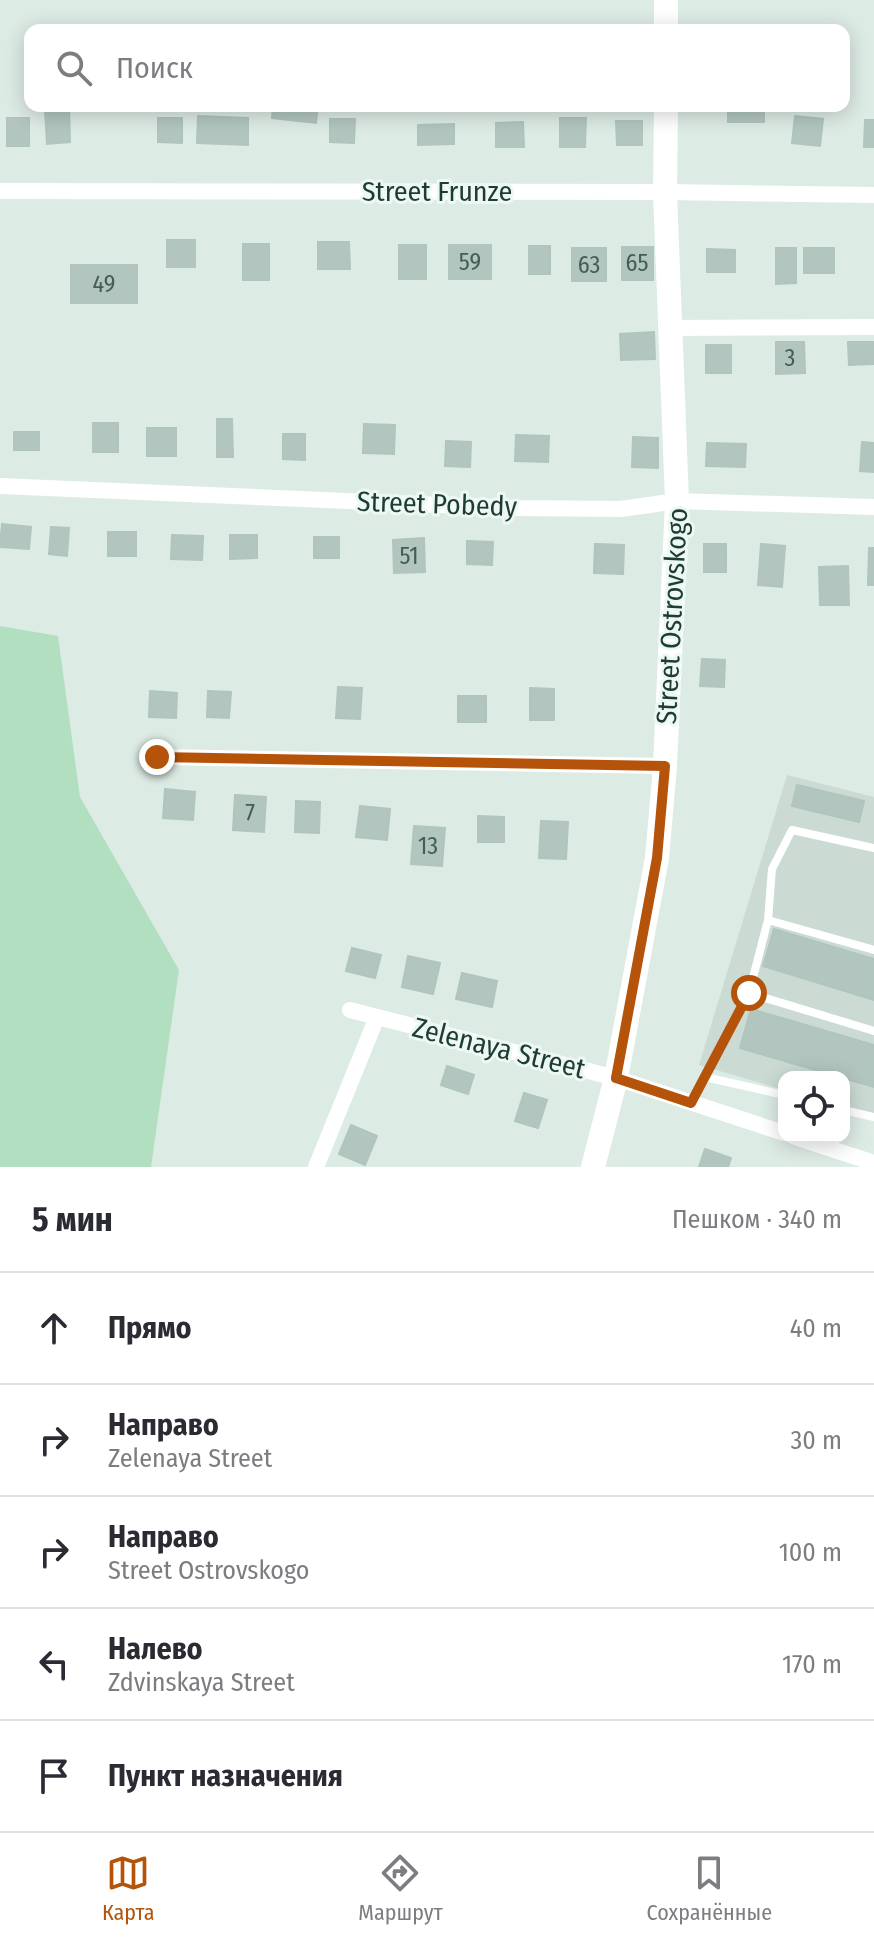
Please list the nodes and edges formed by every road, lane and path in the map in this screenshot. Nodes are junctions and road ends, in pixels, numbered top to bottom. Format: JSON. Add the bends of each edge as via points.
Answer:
{"nodes":[{"id":1,"x":666,"y":0,"type":"edge"},
{"id":2,"x":666,"y":24,"type":"edge"},
{"id":3,"x":666,"y":112,"type":"edge"},
{"id":4,"x":0,"y":191,"type":"edge"},
{"id":5,"x":665,"y":192,"type":"junction"},
{"id":6,"x":874,"y":195,"type":"edge"},
{"id":7,"x":874,"y":327,"type":"edge"},
{"id":8,"x":671,"y":328,"type":"junction"},
{"id":9,"x":0,"y":486,"type":"edge"},
{"id":10,"x":677,"y":501,"type":"junction"},
{"id":11,"x":874,"y":507,"type":"edge"},
{"id":12,"x":157,"y":757,"type":"dead end"},
{"id":13,"x":665,"y":766,"type":"junction"},
{"id":14,"x":874,"y":847,"type":"edge"},
{"id":15,"x":768,"y":920,"type":"junction"},
{"id":16,"x":874,"y":950,"type":"edge"},
{"id":17,"x":749,"y":993,"type":"junction"},
{"id":18,"x":350,"y":1010,"type":"dead end"},
{"id":19,"x":377,"y":1017,"type":"junction"},
{"id":20,"x":874,"y":1031,"type":"edge"},
{"id":21,"x":705,"y":1077,"type":"junction"},
{"id":22,"x":616,"y":1078,"type":"junction"},
{"id":23,"x":778,"y":1094,"type":"edge"},
{"id":24,"x":691,"y":1103,"type":"junction"},
{"id":25,"x":850,"y":1111,"type":"edge"},
{"id":26,"x":874,"y":1117,"type":"edge"},
{"id":27,"x":778,"y":1131,"type":"edge"},
{"id":28,"x":813,"y":1143,"type":"edge"},
{"id":29,"x":874,"y":1163,"type":"edge"},
{"id":30,"x":316,"y":1167,"type":"edge"},
{"id":31,"x":593,"y":1167,"type":"edge"}],
"edges":[{"from":1,"to":2,"type":"street"},
{"from":3,"to":5,"type":"street","name":"Street Ostrovskogo"},
{"from":4,"to":5,"type":"street","name":"Street Frunze"},
{"from":5,"to":6,"type":"street","name":"Street Frunze"},
{"from":5,"to":8,"type":"street","name":"Street Ostrovskogo"},
{"from":7,"to":8,"type":"street"},
{"from":8,"to":10,"type":"street","name":"Street Ostrovskogo"},
{"from":9,"to":10,"type":"street","name":"Street Pobedy","via":[[512,508],[621,509]]},
{"from":10,"to":11,"type":"street","name":"Street Pobedy"},
{"from":10,"to":13,"type":"street","name":"Street Ostrovskogo"},
{"from":12,"to":13,"type":"street"},
{"from":13,"to":22,"type":"street","name":"Street Ostrovskogo","via":[[657,858]]},
{"from":14,"to":15,"type":"lane","via":[[792,830],[772,869]]},
{"from":15,"to":16,"type":"lane"},
{"from":15,"to":17,"type":"lane"},
{"from":17,"to":20,"type":"lane"},
{"from":17,"to":21,"type":"lane"},
{"from":18,"to":19,"type":"street","name":"Zelenaya Street"},
{"from":19,"to":22,"type":"street","name":"Zelenaya Street"},
{"from":19,"to":30,"type":"street"},
{"from":21,"to":23,"type":"lane"},
{"from":21,"to":24,"type":"lane"},
{"from":22,"to":24,"type":"street","name":"Zelenaya Street"},
{"from":22,"to":31,"type":"street","name":"Street Ostrovskogo"},
{"from":24,"to":27,"type":"street","name":"Zelenaya Street"},
{"from":25,"to":26,"type":"lane"},
{"from":28,"to":29,"type":"street"}]}
